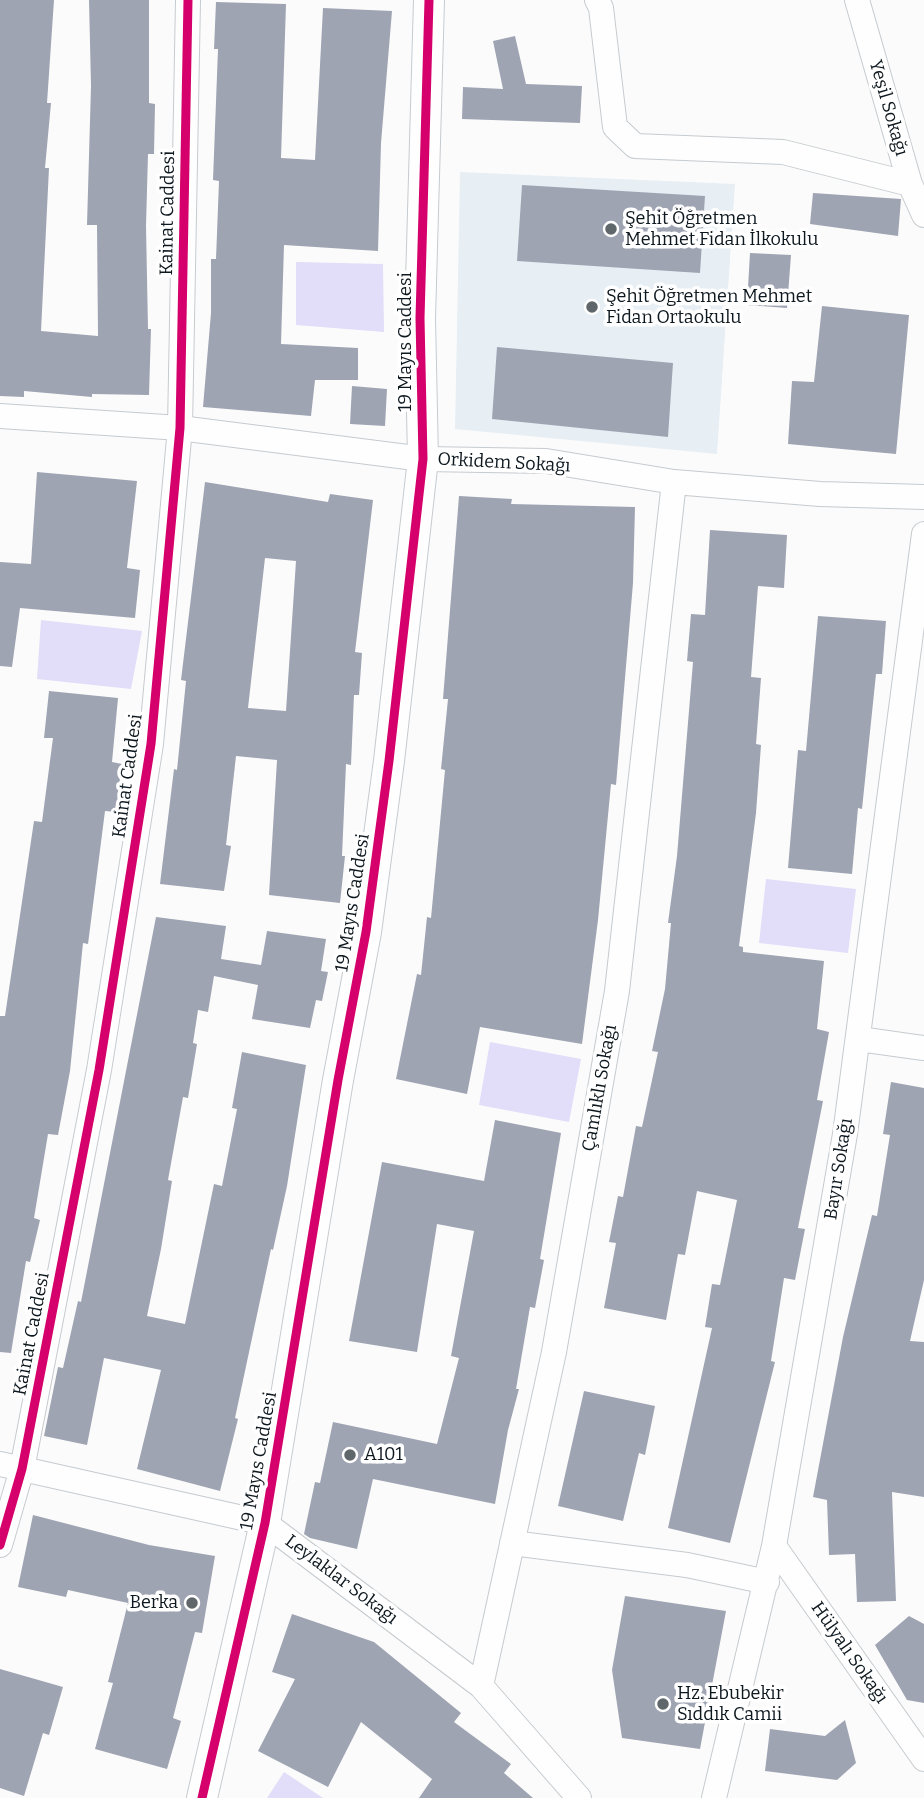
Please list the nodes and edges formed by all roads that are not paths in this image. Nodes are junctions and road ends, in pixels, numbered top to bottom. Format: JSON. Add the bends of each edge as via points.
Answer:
{"nodes":[{"id":1,"x":188,"y":0,"type":"edge"},
{"id":2,"x":429,"y":0,"type":"edge"},
{"id":3,"x":597,"y":0,"type":"edge"},
{"id":4,"x":856,"y":0,"type":"edge"},
{"id":5,"x":910,"y":184,"type":"junction"},
{"id":6,"x":924,"y":215,"type":"edge"},
{"id":7,"x":0,"y":416,"type":"edge"},
{"id":8,"x":180,"y":428,"type":"junction"},
{"id":9,"x":424,"y":459,"type":"junction"},
{"id":10,"x":674,"y":482,"type":"junction"},
{"id":11,"x":924,"y":496,"type":"edge"},
{"id":12,"x":924,"y":534,"type":"edge"},
{"id":13,"x":859,"y":1038,"type":"junction"},
{"id":14,"x":924,"y":1048,"type":"edge"},
{"id":15,"x":11,"y":1467,"type":"edge"},
{"id":16,"x":265,"y":1523,"type":"junction"},
{"id":17,"x":512,"y":1543,"type":"junction"},
{"id":18,"x":0,"y":1545,"type":"edge"},
{"id":19,"x":774,"y":1546,"type":"junction"},
{"id":20,"x":767,"y":1582,"type":"junction"},
{"id":21,"x":481,"y":1686,"type":"junction"},
{"id":22,"x":924,"y":1759,"type":"edge"},
{"id":23,"x":202,"y":1798,"type":"edge"},
{"id":24,"x":579,"y":1798,"type":"edge"},
{"id":25,"x":714,"y":1798,"type":"edge"}],
"edges":[{"from":1,"to":8,"type":"street","name":"Kainat Caddesi"},
{"from":2,"to":9,"type":"street","name":"19 Mayıs Caddesi","via":[[420,318]]},
{"from":3,"to":5,"type":"street","via":[[615,127],[635,146],[783,152]]},
{"from":4,"to":5,"type":"street","name":"Yeşil Sokağı"},
{"from":5,"to":6,"type":"street","name":"Yeşil Sokağı"},
{"from":7,"to":8,"type":"street","name":"Orkidem Sokağı"},
{"from":8,"to":9,"type":"street","name":"Orkidem Sokağı"},
{"from":8,"to":15,"type":"street","name":"Kainat Caddesi","via":[[150,744],[99,1070]]},
{"from":9,"to":10,"type":"street","name":"Orkidem Sokağı","via":[[545,461]]},
{"from":9,"to":16,"type":"street","name":"19 Mayıs Caddesi","via":[[366,932]]},
{"from":10,"to":11,"type":"street","name":"Orkidem Sokağı","via":[[820,494]]},
{"from":10,"to":17,"type":"street","name":"Çamlıklı Sokağı","via":[[617,991],[554,1352]]},
{"from":12,"to":13,"type":"street","name":"Bayır Sokağı"},
{"from":13,"to":14,"type":"street"},
{"from":13,"to":19,"type":"street","name":"Bayır Sokağı"},
{"from":15,"to":16,"type":"street","name":"Leylaklar Sokağı"},
{"from":15,"to":18,"type":"street","name":"Kainat Caddesi"},
{"from":16,"to":21,"type":"street","name":"Leylaklar Sokağı"},
{"from":16,"to":23,"type":"street","name":"19 Mayıs Caddesi"},
{"from":17,"to":20,"type":"street","via":[[687,1565]]},
{"from":17,"to":21,"type":"street","name":"Çamlıklı Sokağı"},
{"from":19,"to":20,"type":"street","name":"Bayır Sokağı"},
{"from":19,"to":22,"type":"street","name":"Hülyalı Sokağı"},
{"from":20,"to":25,"type":"street","name":"Bayır Sokağı"},
{"from":21,"to":24,"type":"street","name":"Leylaklar Sokağı"}]}
